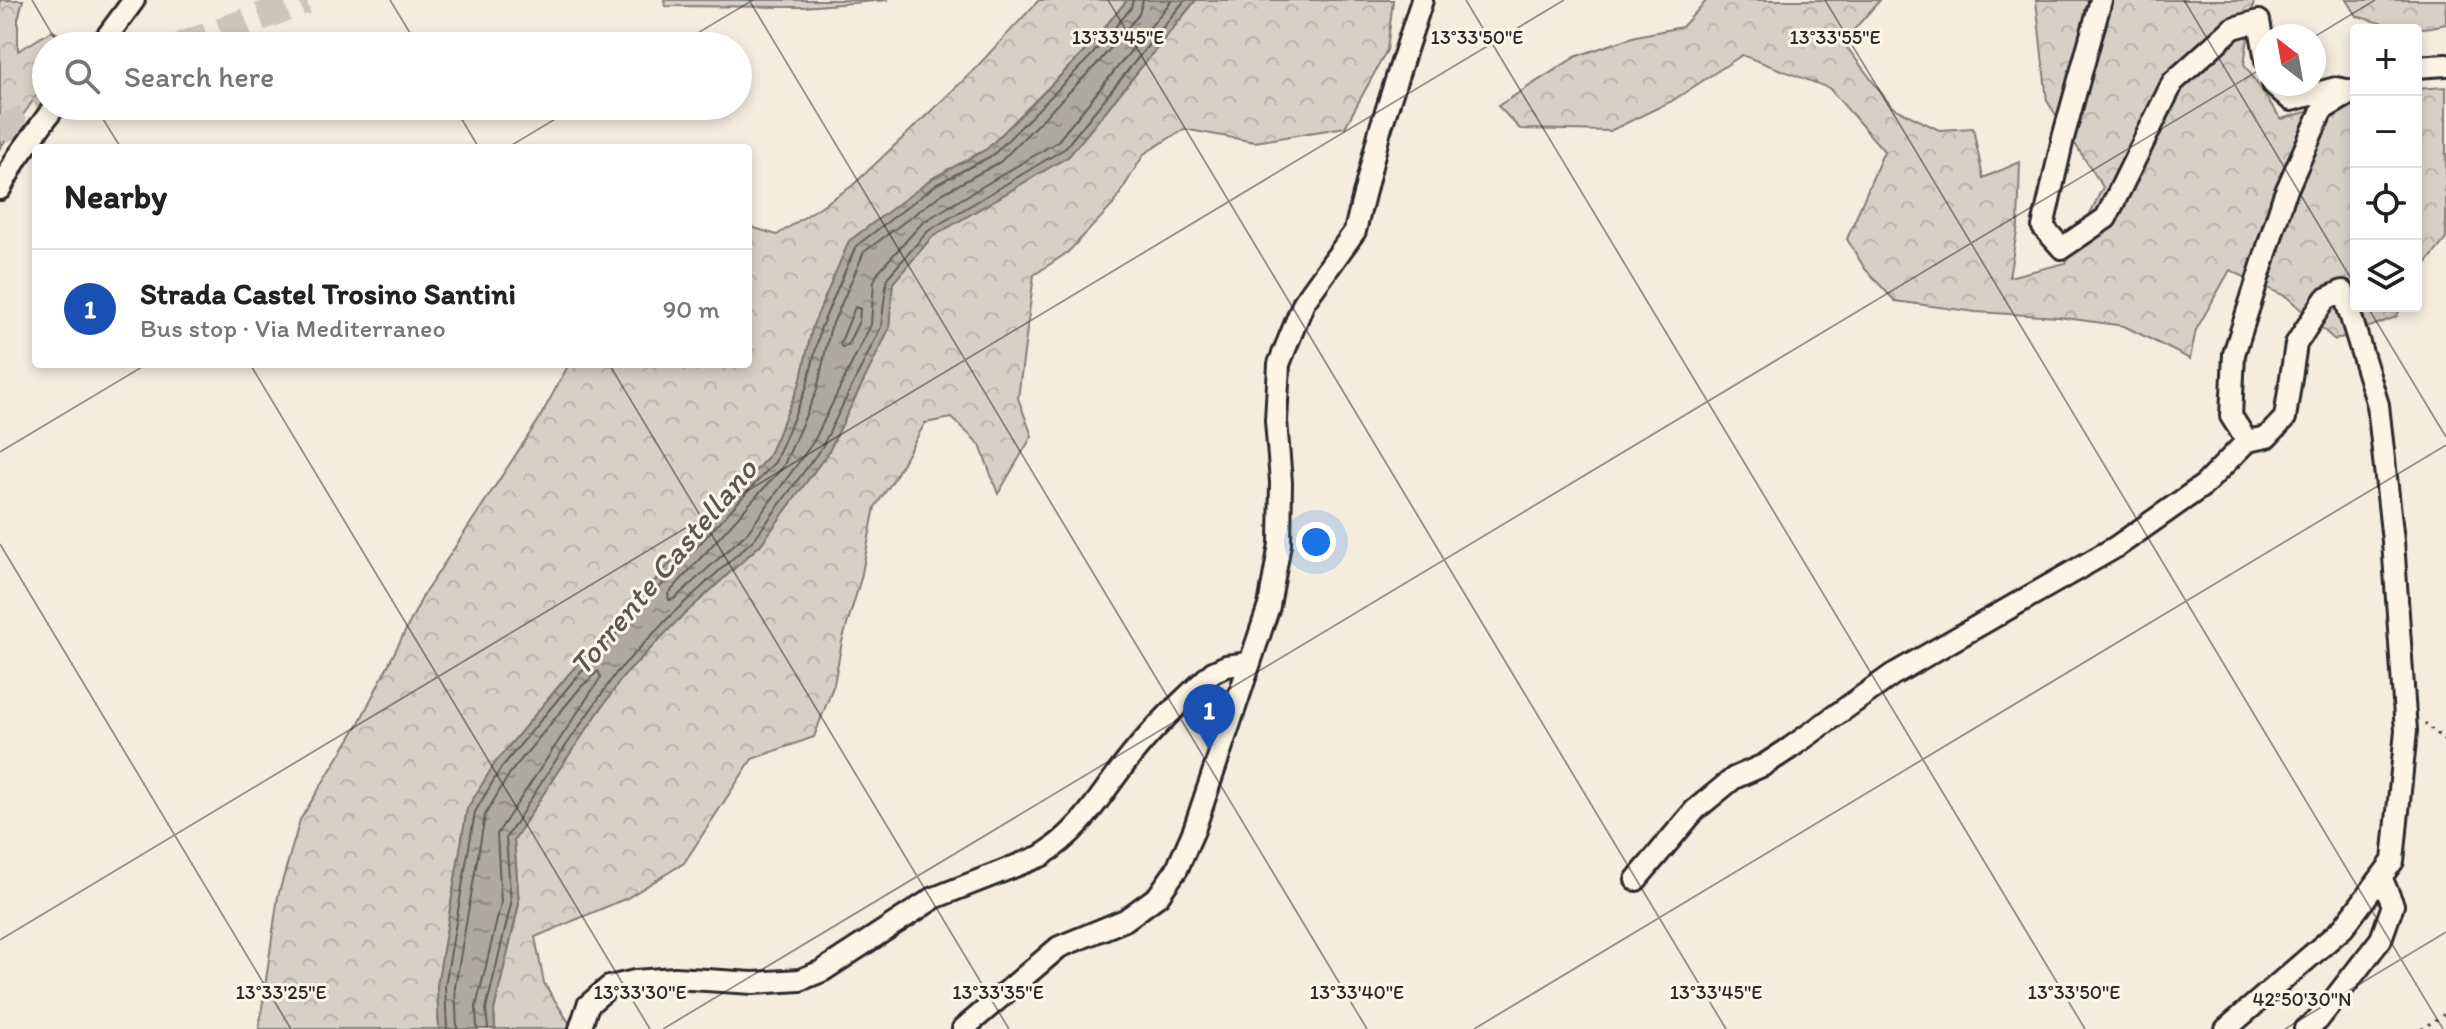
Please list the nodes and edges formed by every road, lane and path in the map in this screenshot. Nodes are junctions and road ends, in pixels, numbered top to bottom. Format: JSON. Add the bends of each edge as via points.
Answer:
{"nodes":[{"id":1,"x":134,"y":0,"type":"edge"},
{"id":2,"x":1422,"y":0,"type":"edge"},
{"id":3,"x":2101,"y":0,"type":"edge"},
{"id":4,"x":2260,"y":24,"type":"edge"},
{"id":5,"x":110,"y":32,"type":"edge"},
{"id":6,"x":2446,"y":65,"type":"edge"},
{"id":7,"x":2422,"y":67,"type":"edge"},
{"id":8,"x":2350,"y":90,"type":"edge"},
{"id":9,"x":2326,"y":91,"type":"edge"},
{"id":10,"x":2350,"y":94,"type":"edge"},
{"id":11,"x":2286,"y":96,"type":"edge"},
{"id":12,"x":2306,"y":96,"type":"edge"},
{"id":13,"x":45,"y":120,"type":"edge"},
{"id":14,"x":0,"y":189,"type":"edge"},
{"id":15,"x":2247,"y":441,"type":"junction"},
{"id":16,"x":1249,"y":663,"type":"junction"},
{"id":17,"x":2405,"y":720,"type":"junction"},
{"id":18,"x":2446,"y":742,"type":"edge"},
{"id":19,"x":2381,"y":877,"type":"junction"},
{"id":20,"x":1636,"y":880,"type":"dead end"},
{"id":21,"x":2446,"y":1013,"type":"edge"},
{"id":22,"x":580,"y":1029,"type":"edge"},
{"id":23,"x":963,"y":1029,"type":"edge"},
{"id":24,"x":2226,"y":1029,"type":"edge"},
{"id":25,"x":2305,"y":1029,"type":"edge"},
{"id":26,"x":2422,"y":1029,"type":"edge"}],
"edges":[{"from":1,"to":5,"type":"street"},
{"from":2,"to":16,"type":"street","via":[[1380,130],[1355,231],[1304,302],[1279,364],[1280,544],[1269,606]]},
{"from":3,"to":4,"type":"street","via":[[2043,227],[2062,248],[2106,218],[2173,82],[2233,28]]},
{"from":6,"to":7,"type":"street"},
{"from":8,"to":9,"type":"street"},
{"from":10,"to":15,"type":"street","via":[[2322,110],[2284,196],[2234,354],[2231,416]]},
{"from":11,"to":12,"type":"street"},
{"from":13,"to":14,"type":"street"},
{"from":15,"to":17,"type":"street","via":[[2267,437],[2285,418],[2296,344],[2325,299],[2343,291],[2378,405]]},
{"from":15,"to":20,"type":"street","via":[[2204,485],[2116,547],[1892,675],[1764,765],[1734,778],[1695,810]]},
{"from":16,"to":22,"type":"street","via":[[1213,672],[1131,755],[1090,815],[1041,856],[934,898],[800,980],[635,981],[609,987],[588,1005]]},
{"from":16,"to":23,"type":"street","via":[[1194,830],[1158,896],[1125,920],[1059,947]]},
{"from":17,"to":18,"type":"path","via":[[2422,721]]},
{"from":17,"to":19,"type":"street","via":[[2393,861]]},
{"from":19,"to":24,"type":"street","via":[[2343,928]]},
{"from":19,"to":25,"type":"street","via":[[2393,905],[2381,939],[2318,1020]]},
{"from":21,"to":26,"type":"path"}]}
